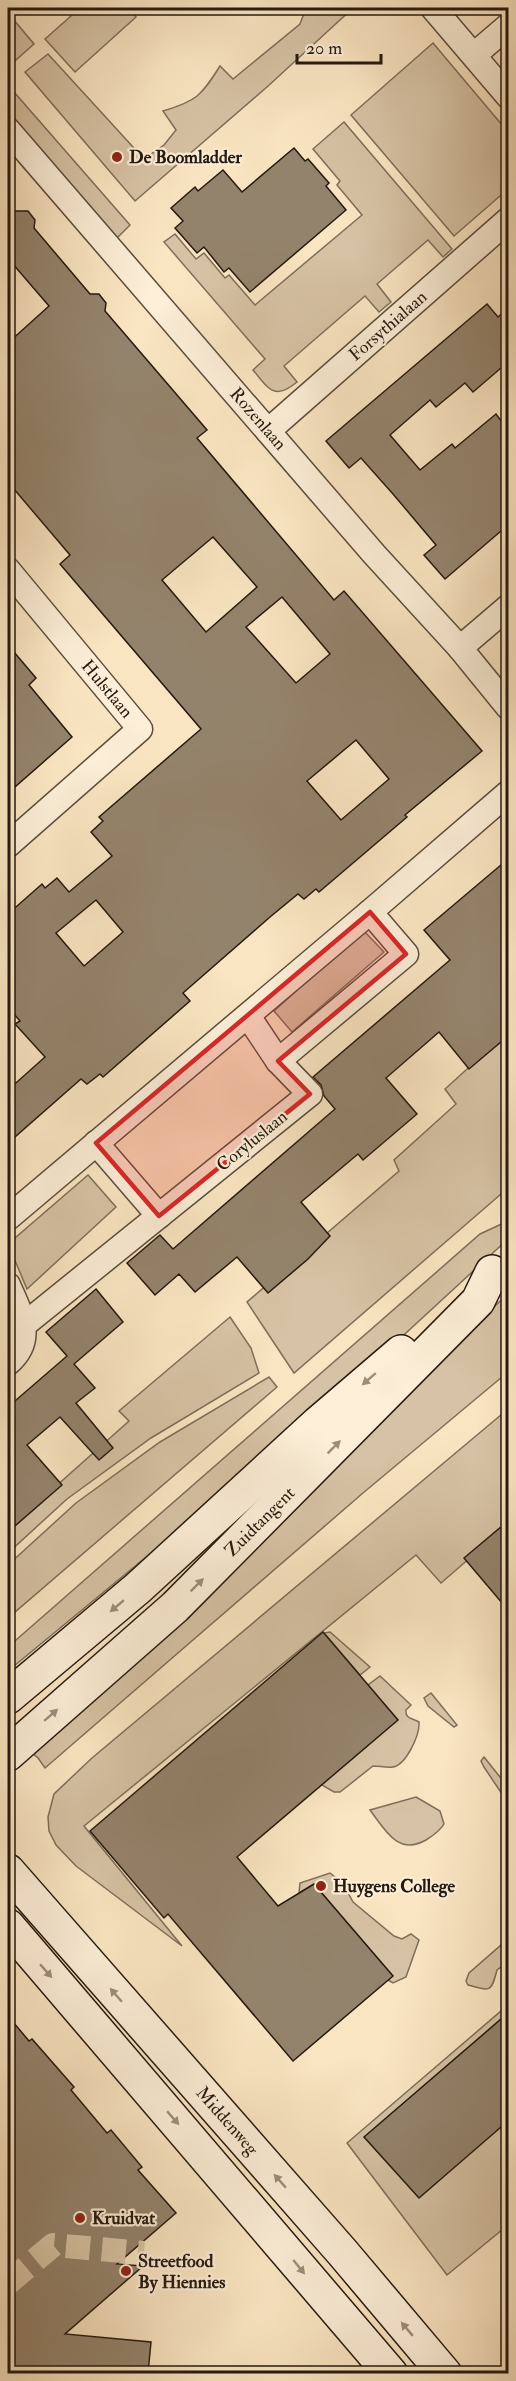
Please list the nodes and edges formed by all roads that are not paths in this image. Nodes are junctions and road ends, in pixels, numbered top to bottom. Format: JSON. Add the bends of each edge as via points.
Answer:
{"nodes":[{"id":1,"x":434,"y":8,"type":"edge"},
{"id":2,"x":508,"y":26,"type":"edge"},
{"id":3,"x":474,"y":55,"type":"junction"},
{"id":4,"x":508,"y":96,"type":"edge"},
{"id":5,"x":8,"y":130,"type":"edge"},
{"id":6,"x":508,"y":220,"type":"edge"},
{"id":7,"x":268,"y":431,"type":"junction"},
{"id":8,"x":8,"y":570,"type":"edge"},
{"id":9,"x":508,"y":607,"type":"edge"},
{"id":10,"x":460,"y":648,"type":"junction"},
{"id":11,"x":508,"y":707,"type":"edge"},
{"id":12,"x":508,"y":793,"type":"edge"},
{"id":13,"x":8,"y":845,"type":"edge"},
{"id":14,"x":370,"y":912,"type":"junction"},
{"id":15,"x":248,"y":1016,"type":"junction"},
{"id":16,"x":279,"y":1061,"type":"junction"},
{"id":17,"x":96,"y":1143,"type":"junction"},
{"id":18,"x":159,"y":1216,"type":"junction"},
{"id":19,"x":8,"y":1218,"type":"edge"},
{"id":20,"x":500,"y":1265,"type":"edge"},
{"id":21,"x":8,"y":1285,"type":"edge"},
{"id":22,"x":25,"y":1324,"type":"junction"},
{"id":23,"x":8,"y":1363,"type":"edge"},
{"id":24,"x":8,"y":1697,"type":"edge"},
{"id":25,"x":8,"y":1754,"type":"edge"},
{"id":26,"x":8,"y":1871,"type":"edge"},
{"id":27,"x":8,"y":1926,"type":"edge"},
{"id":28,"x":391,"y":2373,"type":"edge"},
{"id":29,"x":445,"y":2373,"type":"edge"}],
"edges":[{"from":1,"to":3,"type":"street"},
{"from":2,"to":3,"type":"street"},
{"from":3,"to":4,"type":"street"},
{"from":5,"to":7,"type":"street","name":"Rozenlaan"},
{"from":6,"to":7,"type":"street","name":"Forsythialaan"},
{"from":7,"to":10,"type":"street","name":"Rozenlaan"},
{"from":8,"to":13,"type":"street","name":"Hulstlaan","via":[[140,729]]},
{"from":9,"to":10,"type":"street"},
{"from":10,"to":11,"type":"street","name":"Rozenlaan"},
{"from":12,"to":14,"type":"street"},
{"from":14,"to":15,"type":"street"},
{"from":14,"to":16,"type":"street","via":[[406,954]]},
{"from":15,"to":16,"type":"street","name":"Coryluslaan"},
{"from":15,"to":17,"type":"street"},
{"from":16,"to":18,"type":"street","name":"Coryluslaan","via":[[310,1094]]},
{"from":17,"to":18,"type":"street"},
{"from":17,"to":19,"type":"street"},
{"from":18,"to":22,"type":"street","name":"Coryluslaan"},
{"from":20,"to":24,"type":"main road","name":"Zuidtangent","one_way":true,"via":[[138,1588]]},
{"from":25,"to":20,"type":"main road","name":"Zuidtangent","one_way":true,"via":[[175,1607],[478,1300]]},
{"from":21,"to":22,"type":"street"},
{"from":22,"to":23,"type":"street","via":[[18,1354]]},
{"from":29,"to":26,"type":"main road","name":"Middenweg","one_way":true},
{"from":27,"to":28,"type":"main road","one_way":true}]}
